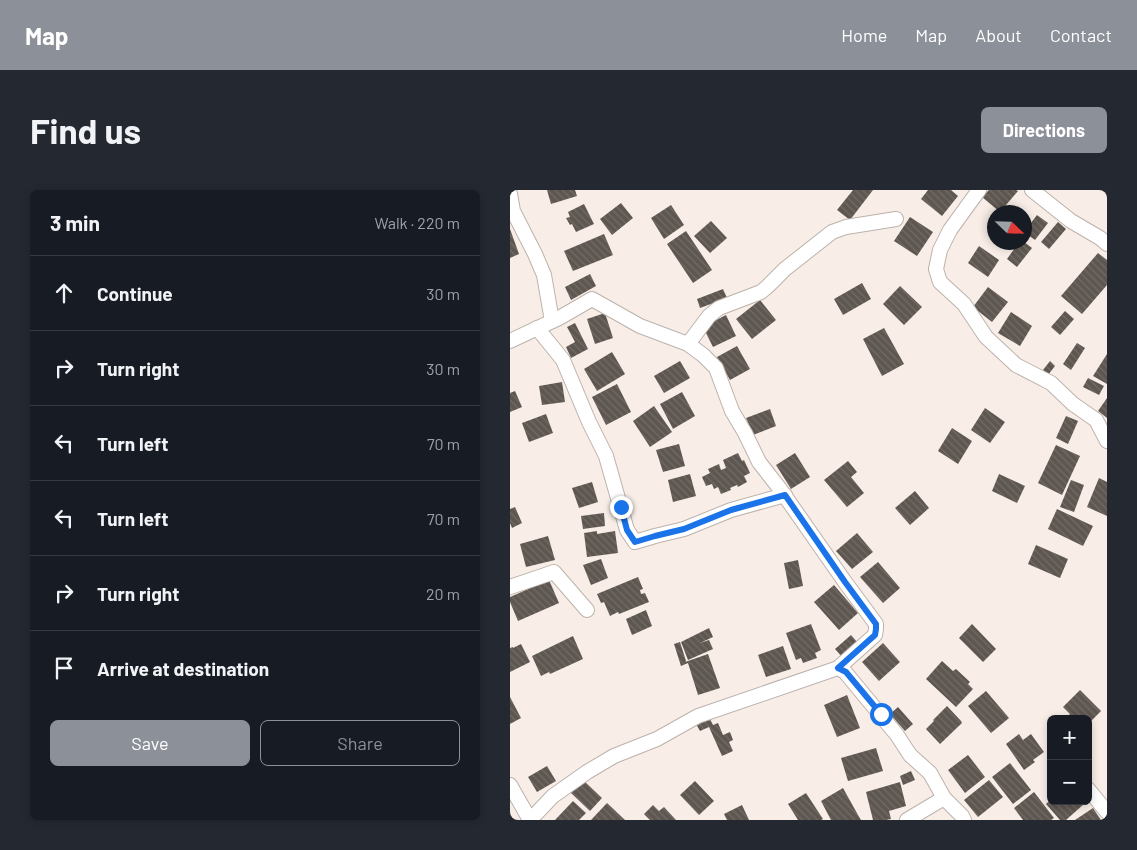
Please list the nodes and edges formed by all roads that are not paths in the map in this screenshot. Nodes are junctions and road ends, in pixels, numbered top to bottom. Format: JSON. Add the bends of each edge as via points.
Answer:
{"nodes":[{"id":1,"x":979,"y":190,"type":"edge"},
{"id":2,"x":1032,"y":190,"type":"edge"},
{"id":3,"x":510,"y":194,"type":"edge"},
{"id":4,"x":896,"y":218,"type":"dead end"},
{"id":5,"x":1107,"y":244,"type":"edge"},
{"id":6,"x":552,"y":321,"type":"junction"},
{"id":7,"x":537,"y":328,"type":"junction"},
{"id":8,"x":510,"y":341,"type":"edge"},
{"id":9,"x":688,"y":344,"type":"junction"},
{"id":10,"x":1107,"y":441,"type":"edge"},
{"id":11,"x":785,"y":495,"type":"junction"},
{"id":12,"x":510,"y":587,"type":"edge"},
{"id":13,"x":587,"y":610,"type":"dead end"},
{"id":14,"x":838,"y":668,"type":"junction"},
{"id":15,"x":510,"y":784,"type":"edge"},
{"id":16,"x":1092,"y":794,"type":"edge"},
{"id":17,"x":944,"y":798,"type":"junction"},
{"id":18,"x":1107,"y":812,"type":"edge"},
{"id":19,"x":530,"y":820,"type":"edge"},
{"id":20,"x":907,"y":820,"type":"edge"},
{"id":21,"x":964,"y":820,"type":"edge"}],
"edges":[{"from":1,"to":10,"type":"street","via":[[962,211],[940,250],[936,269],[940,282],[964,304],[986,337],[1016,365],[1051,383],[1096,420]]},
{"from":2,"to":5,"type":"street"},
{"from":3,"to":6,"type":"street","via":[[513,211],[544,275]]},
{"from":4,"to":9,"type":"street","via":[[832,232],[761,292],[719,308]]},
{"from":6,"to":7,"type":"street"},
{"from":6,"to":9,"type":"street","via":[[592,299],[640,326]]},
{"from":7,"to":8,"type":"street"},
{"from":7,"to":11,"type":"street","via":[[563,360],[606,456],[627,530],[635,542]]},
{"from":9,"to":11,"type":"street","via":[[716,368],[732,411],[759,462]]},
{"from":11,"to":14,"type":"street","via":[[876,624],[875,635]]},
{"from":12,"to":13,"type":"street","via":[[554,572]]},
{"from":14,"to":17,"type":"street","via":[[846,672],[910,755],[930,773]]},
{"from":14,"to":19,"type":"street","via":[[698,716],[657,739],[614,756],[553,796]]},
{"from":15,"to":19,"type":"street"},
{"from":16,"to":18,"type":"street"},
{"from":17,"to":20,"type":"street"},
{"from":17,"to":21,"type":"street"}]}
